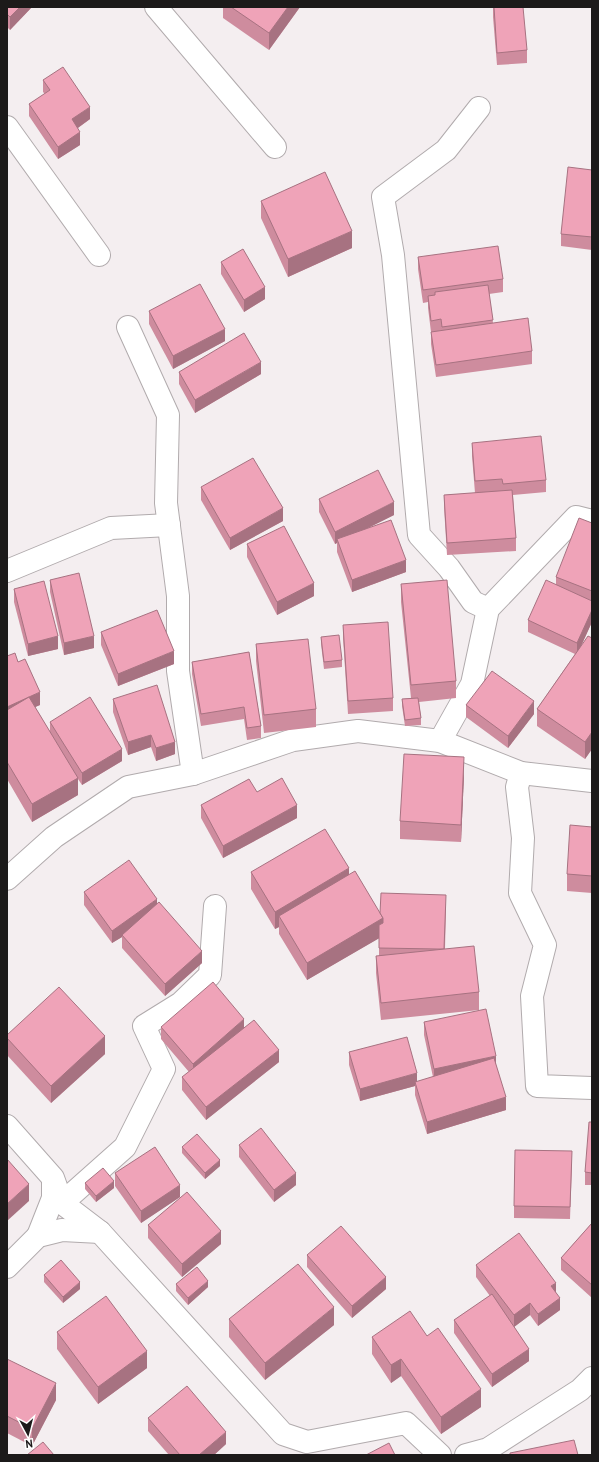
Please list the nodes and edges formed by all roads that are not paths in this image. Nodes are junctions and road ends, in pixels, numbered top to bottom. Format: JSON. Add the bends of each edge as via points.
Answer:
{"nodes":[{"id":1,"x":156,"y":7,"type":"edge"},
{"id":2,"x":479,"y":108,"type":"dead end"},
{"id":3,"x":7,"y":126,"type":"edge"},
{"id":4,"x":274,"y":147,"type":"dead end"},
{"id":5,"x":99,"y":255,"type":"dead end"},
{"id":6,"x":128,"y":327,"type":"dead end"},
{"id":7,"x":592,"y":521,"type":"edge"},
{"id":8,"x":169,"y":525,"type":"junction"},
{"id":9,"x":7,"y":571,"type":"edge"},
{"id":10,"x":488,"y":609,"type":"junction"},
{"id":11,"x":440,"y":741,"type":"junction"},
{"id":12,"x":521,"y":773,"type":"junction"},
{"id":13,"x":193,"y":774,"type":"junction"},
{"id":14,"x":592,"y":781,"type":"edge"},
{"id":15,"x":7,"y":879,"type":"edge"},
{"id":16,"x":215,"y":906,"type":"dead end"},
{"id":17,"x":592,"y":1088,"type":"edge"},
{"id":18,"x":7,"y":1126,"type":"edge"},
{"id":19,"x":53,"y":1178,"type":"junction"},
{"id":20,"x":62,"y":1203,"type":"junction"},
{"id":21,"x":100,"y":1232,"type":"junction"},
{"id":22,"x":38,"y":1236,"type":"junction"},
{"id":23,"x":7,"y":1267,"type":"edge"},
{"id":24,"x":592,"y":1378,"type":"edge"},
{"id":25,"x":440,"y":1455,"type":"edge"},
{"id":26,"x":466,"y":1455,"type":"edge"}],
"edges":[{"from":1,"to":4,"type":"street"},
{"from":2,"to":10,"type":"street","via":[[446,150],[383,197],[392,255],[419,535],[449,568],[473,602]]},
{"from":3,"to":5,"type":"street"},
{"from":6,"to":8,"type":"street","via":[[168,415],[166,503]]},
{"from":7,"to":10,"type":"street","via":[[576,517]]},
{"from":8,"to":9,"type":"street","via":[[111,528]]},
{"from":8,"to":13,"type":"street","via":[[178,596],[178,671]]},
{"from":10,"to":11,"type":"street","via":[[472,684]]},
{"from":11,"to":12,"type":"street"},
{"from":11,"to":13,"type":"street","via":[[358,731],[293,740]]},
{"from":12,"to":14,"type":"street"},
{"from":12,"to":17,"type":"street","via":[[517,787],[524,838],[520,893],[545,946],[532,996],[537,1086]]},
{"from":13,"to":15,"type":"street","via":[[128,787],[54,837]]},
{"from":16,"to":20,"type":"street","via":[[210,975],[181,1003],[144,1026],[164,1069],[129,1140],[125,1147]]},
{"from":18,"to":19,"type":"street"},
{"from":19,"to":20,"type":"street"},
{"from":19,"to":22,"type":"street","via":[[53,1198]]},
{"from":20,"to":21,"type":"street"},
{"from":21,"to":22,"type":"street","via":[[62,1230]]},
{"from":21,"to":25,"type":"street","via":[[283,1434],[307,1442],[406,1423]]},
{"from":22,"to":23,"type":"street"},
{"from":24,"to":26,"type":"street","via":[[580,1390],[488,1449]]}]}
